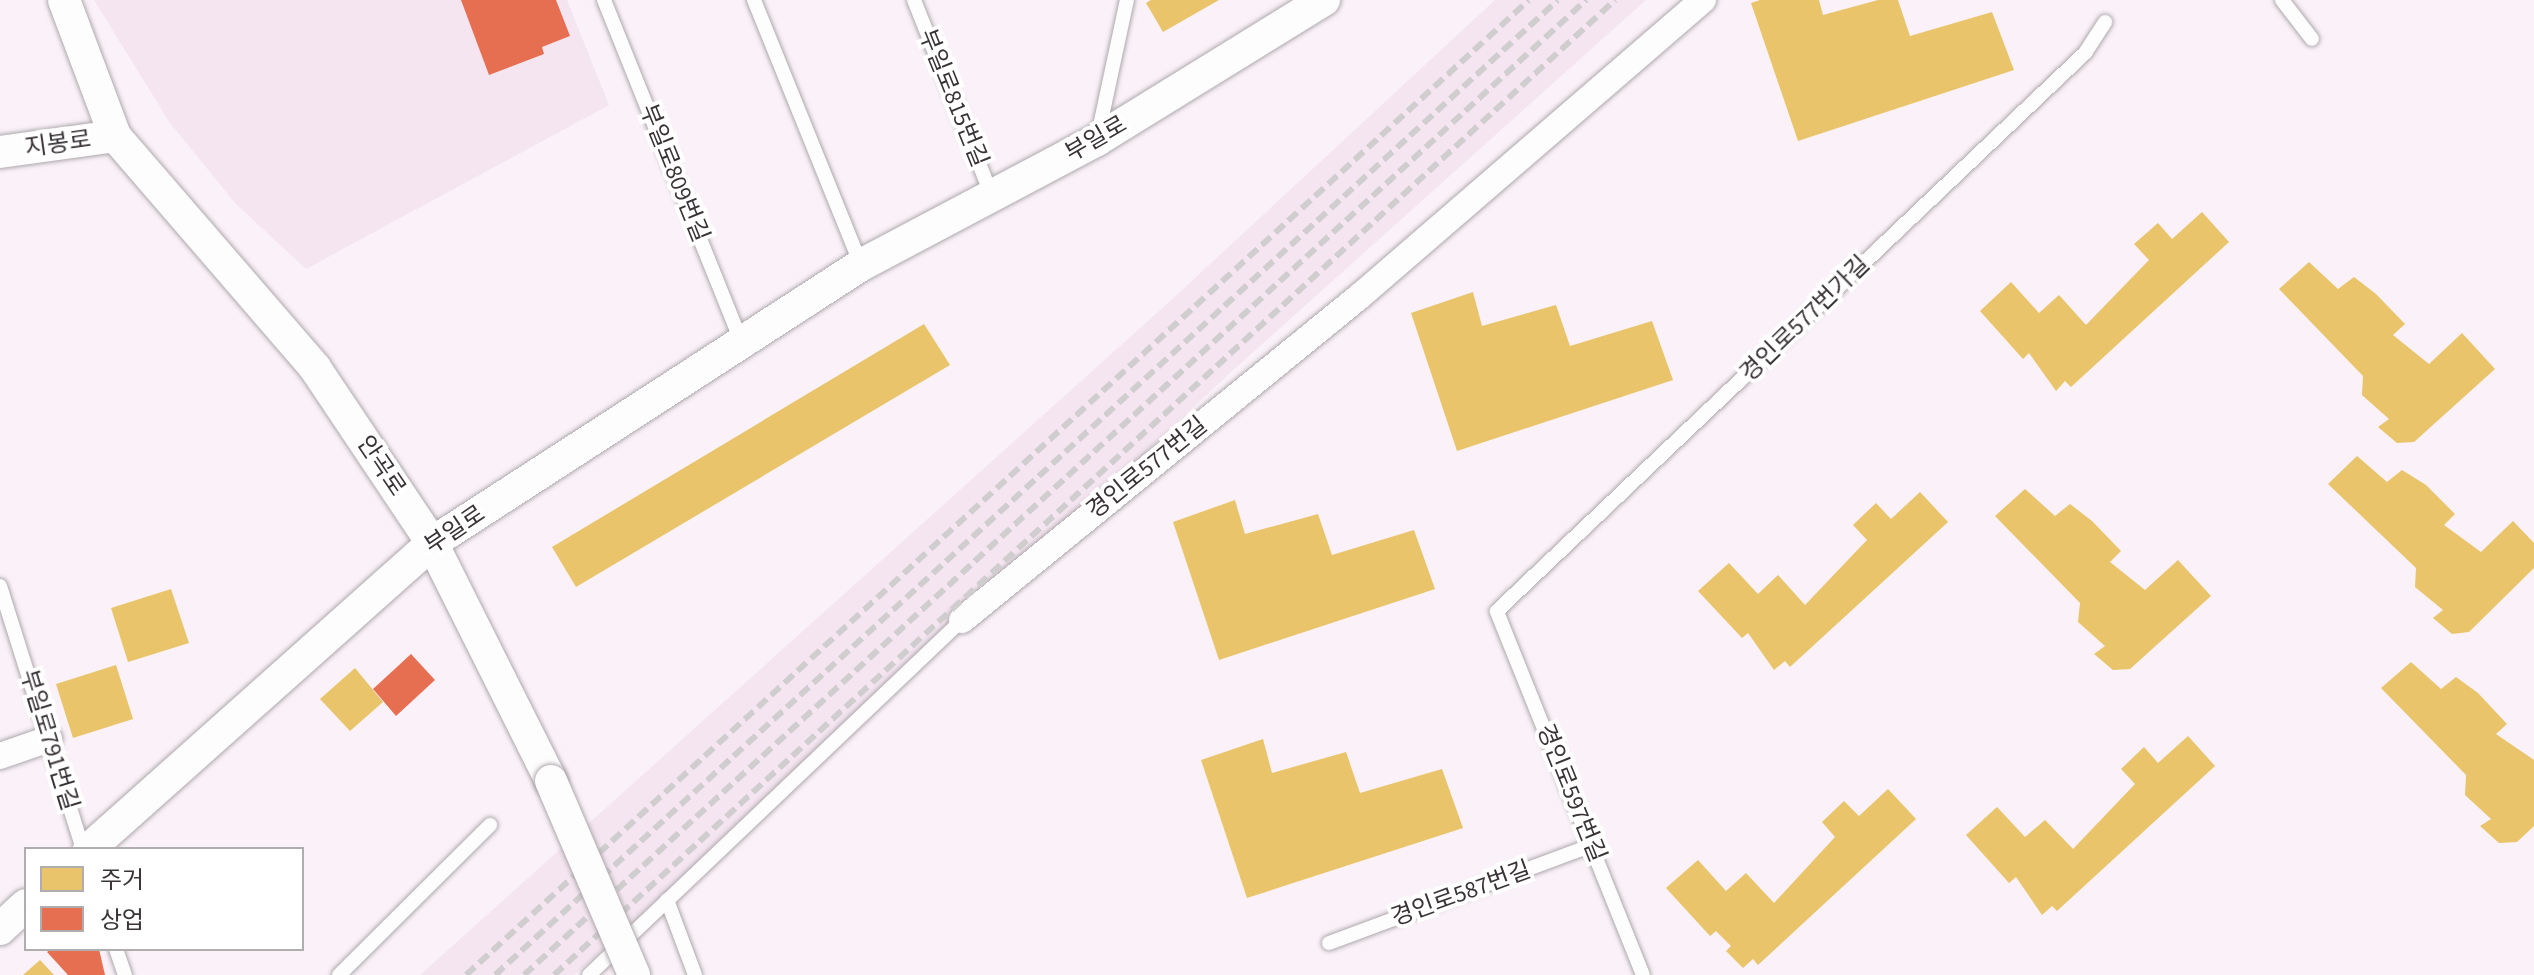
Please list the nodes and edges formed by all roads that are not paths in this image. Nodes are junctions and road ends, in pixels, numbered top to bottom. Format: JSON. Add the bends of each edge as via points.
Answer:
{"nodes":[{"id":1,"x":64,"y":0,"type":"edge"},
{"id":2,"x":604,"y":0,"type":"edge"},
{"id":3,"x":754,"y":0,"type":"edge"},
{"id":4,"x":914,"y":0,"type":"edge"},
{"id":5,"x":1127,"y":0,"type":"edge"},
{"id":6,"x":1324,"y":0,"type":"edge"},
{"id":7,"x":1703,"y":0,"type":"edge"},
{"id":8,"x":2282,"y":0,"type":"edge"},
{"id":9,"x":2105,"y":22,"type":"dead end"},
{"id":10,"x":2312,"y":39,"type":"dead end"},
{"id":11,"x":115,"y":136,"type":"junction"},
{"id":12,"x":1097,"y":140,"type":"junction"},
{"id":13,"x":0,"y":152,"type":"edge"},
{"id":14,"x":992,"y":196,"type":"junction"},
{"id":15,"x":861,"y":265,"type":"junction"},
{"id":16,"x":743,"y":345,"type":"junction"},
{"id":17,"x":432,"y":543,"type":"junction"},
{"id":18,"x":0,"y":586,"type":"edge"},
{"id":19,"x":1497,"y":611,"type":"joint"},
{"id":20,"x":962,"y":620,"type":"joint"},
{"id":21,"x":49,"y":739,"type":"junction"},
{"id":22,"x":0,"y":756,"type":"edge"},
{"id":23,"x":490,"y":825,"type":"dead end"},
{"id":24,"x":1593,"y":845,"type":"junction"},
{"id":25,"x":85,"y":847,"type":"edge"},
{"id":26,"x":88,"y":847,"type":"edge"},
{"id":27,"x":667,"y":900,"type":"junction"},
{"id":28,"x":24,"y":907,"type":"edge"},
{"id":29,"x":0,"y":929,"type":"edge"},
{"id":30,"x":1329,"y":943,"type":"dead end"},
{"id":31,"x":117,"y":951,"type":"edge"},
{"id":32,"x":125,"y":975,"type":"edge"},
{"id":33,"x":339,"y":975,"type":"edge"},
{"id":34,"x":589,"y":975,"type":"edge"},
{"id":35,"x":634,"y":975,"type":"edge"},
{"id":36,"x":695,"y":975,"type":"edge"},
{"id":37,"x":1643,"y":975,"type":"edge"}],
"edges":[{"from":1,"to":11,"type":"street","name":"안곡로"},
{"from":2,"to":16,"type":"lane","name":"부일로809번길"},
{"from":3,"to":15,"type":"lane"},
{"from":4,"to":14,"type":"lane","name":"부일로815번길"},
{"from":5,"to":12,"type":"lane"},
{"from":6,"to":12,"type":"street","name":"부일로"},
{"from":7,"to":20,"type":"street","name":"경인로577번길","via":[[1360,296]]},
{"from":8,"to":10,"type":"lane"},
{"from":9,"to":19,"type":"lane","name":"경인로577번가길","via":[[2085,53]]},
{"from":11,"to":13,"type":"street","name":"지봉로"},
{"from":11,"to":17,"type":"street","name":"안곡로","via":[[315,368]]},
{"from":12,"to":14,"type":"street","name":"부일로"},
{"from":14,"to":15,"type":"street","name":"부일로"},
{"from":15,"to":16,"type":"street","name":"부일로"},
{"from":16,"to":17,"type":"street","name":"부일로"},
{"from":17,"to":26,"type":"street","name":"부일로"},
{"from":17,"to":35,"type":"street","name":"안곡로","bridge":true,"via":[[551,781]]},
{"from":18,"to":21,"type":"lane","name":"부일로791번길"},
{"from":19,"to":24,"type":"lane","name":"경인로597번길"},
{"from":20,"to":27,"type":"lane","name":"경인로577번길"},
{"from":21,"to":22,"type":"street"},
{"from":21,"to":25,"type":"lane","name":"부일로791번길"},
{"from":23,"to":33,"type":"lane"},
{"from":24,"to":30,"type":"lane","name":"경인로587번길"},
{"from":24,"to":37,"type":"lane","name":"경인로597번길"},
{"from":27,"to":34,"type":"lane","name":"경인로577번길"},
{"from":27,"to":36,"type":"lane"},
{"from":28,"to":29,"type":"street"},
{"from":31,"to":32,"type":"lane"}]}
